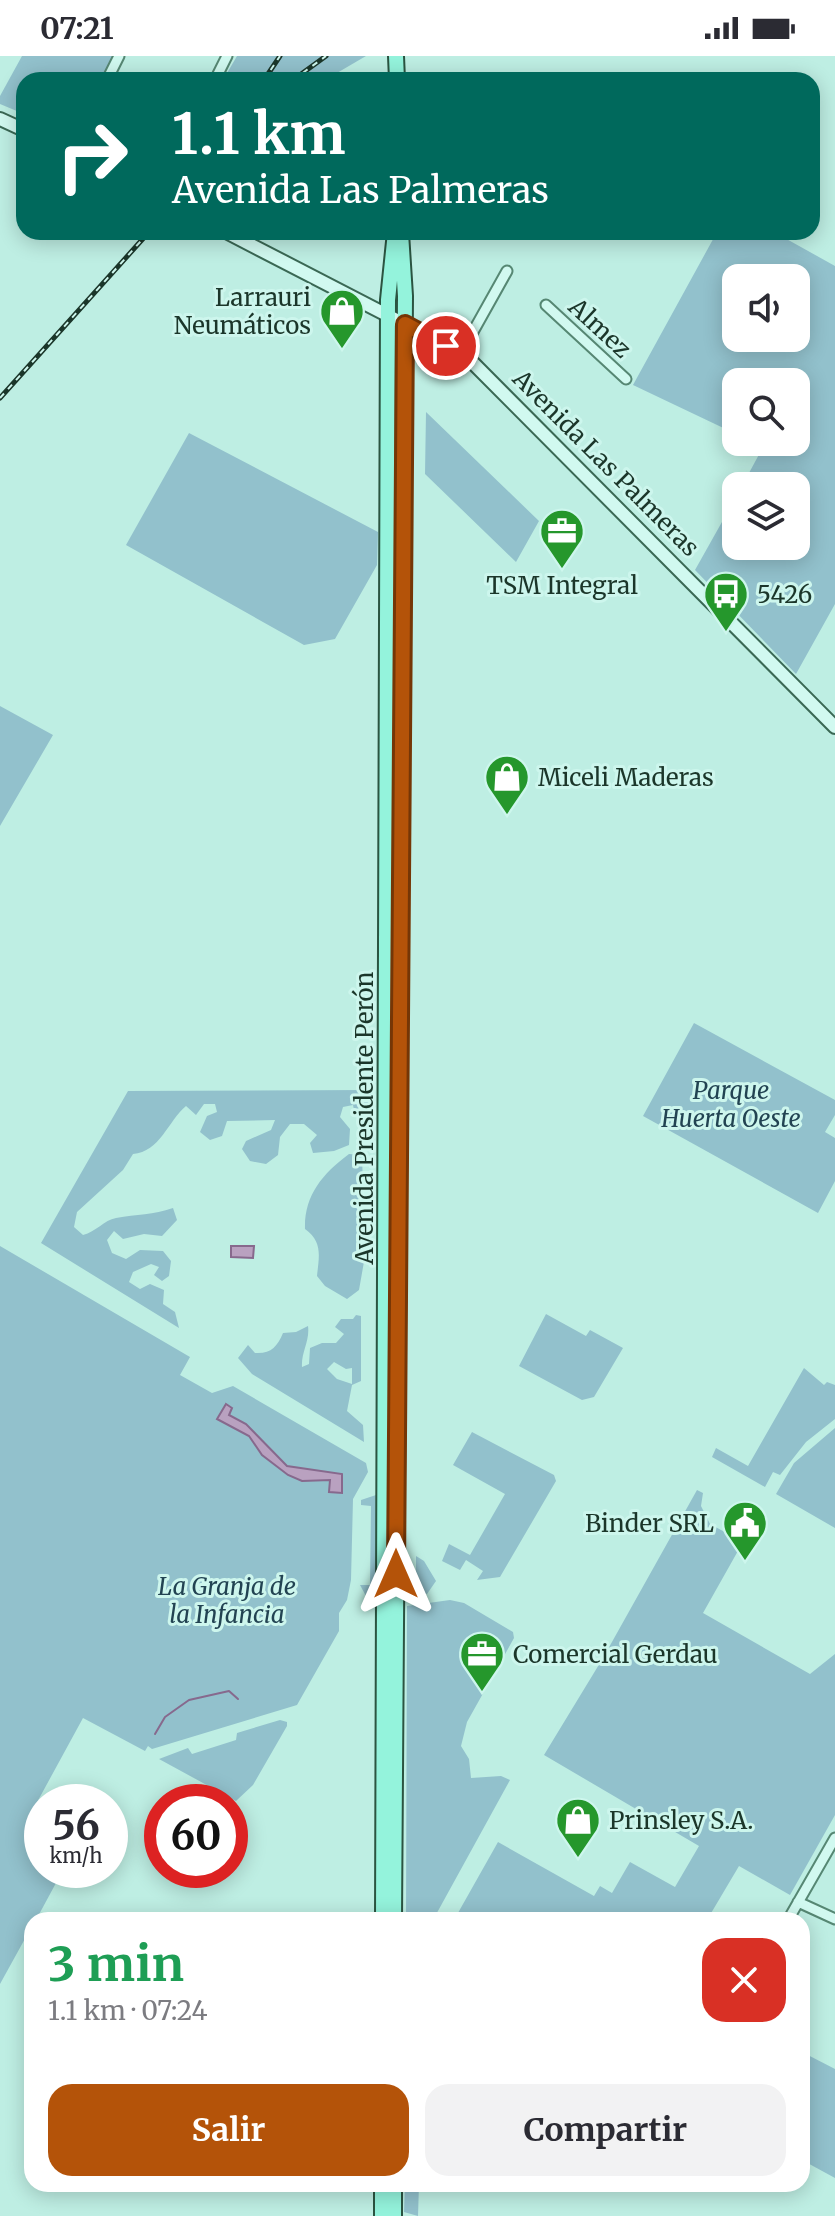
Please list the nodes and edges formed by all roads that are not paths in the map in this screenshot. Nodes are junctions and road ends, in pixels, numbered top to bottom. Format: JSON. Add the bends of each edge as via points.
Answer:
{"nodes":[{"id":1,"x":241,"y":240,"type":"edge"},
{"id":2,"x":397,"y":240,"type":"edge"},
{"id":3,"x":399,"y":240,"type":"edge"},
{"id":4,"x":507,"y":271,"type":"dead end"},
{"id":5,"x":546,"y":305,"type":"dead end"},
{"id":6,"x":389,"y":317,"type":"junction"},
{"id":7,"x":405,"y":324,"type":"junction"},
{"id":8,"x":460,"y":355,"type":"junction"},
{"id":9,"x":626,"y":379,"type":"dead end"},
{"id":10,"x":835,"y":727,"type":"edge"},
{"id":11,"x":835,"y":1838,"type":"edge"},
{"id":12,"x":798,"y":1902,"type":"junction"},
{"id":13,"x":383,"y":1912,"type":"edge"},
{"id":14,"x":394,"y":1912,"type":"edge"},
{"id":15,"x":792,"y":1912,"type":"edge"},
{"id":16,"x":835,"y":1919,"type":"edge"},
{"id":17,"x":382,"y":2192,"type":"edge"},
{"id":18,"x":394,"y":2192,"type":"edge"},
{"id":19,"x":382,"y":2216,"type":"edge"},
{"id":20,"x":394,"y":2216,"type":"edge"}],
"edges":[{"from":1,"to":6,"type":"main road","name":"Avenida Las Palmeras"},
{"from":2,"to":6,"type":"main road","name":"Avenida Presidente Perón"},
{"from":3,"to":7,"type":"main road","name":"Avenida Presidente Perón"},
{"from":4,"to":8,"type":"street"},
{"from":5,"to":9,"type":"street","name":"Almez"},
{"from":6,"to":7,"type":"main road","name":"Avenida Las Palmeras"},
{"from":6,"to":13,"type":"main road","name":"Avenida Presidente Perón"},
{"from":7,"to":8,"type":"main road","name":"Avenida Las Palmeras"},
{"from":7,"to":14,"type":"main road","name":"Avenida Presidente Perón"},
{"from":8,"to":10,"type":"main road","name":"Avenida Las Palmeras","via":[[502,389]]},
{"from":11,"to":12,"type":"street"},
{"from":12,"to":15,"type":"street"},
{"from":12,"to":16,"type":"street"},
{"from":17,"to":19,"type":"main road"},
{"from":18,"to":20,"type":"main road"}]}
